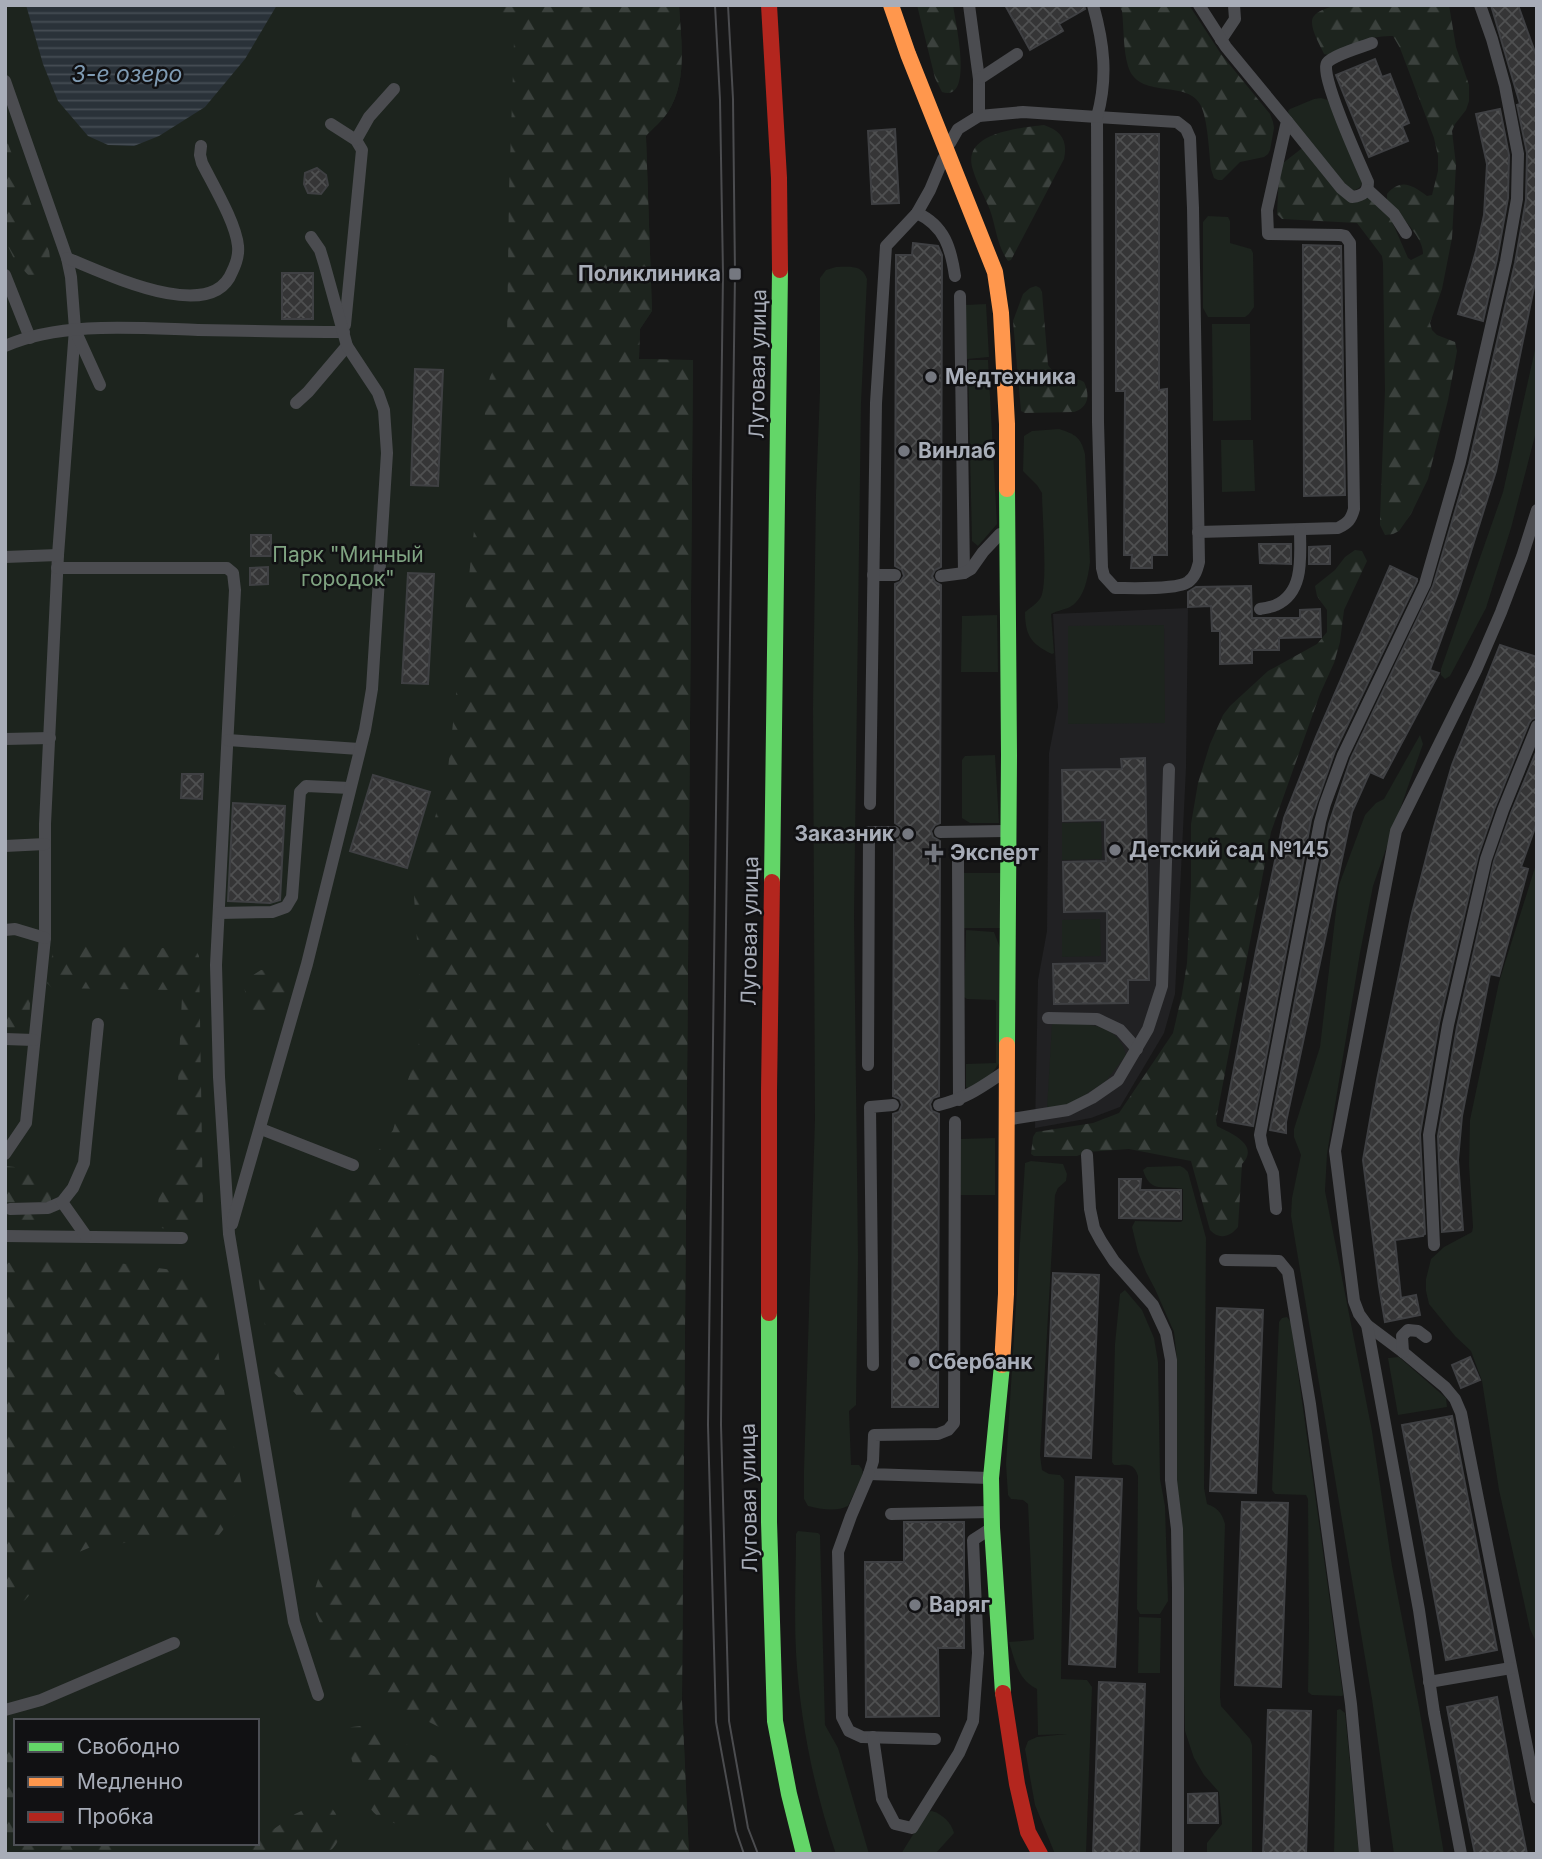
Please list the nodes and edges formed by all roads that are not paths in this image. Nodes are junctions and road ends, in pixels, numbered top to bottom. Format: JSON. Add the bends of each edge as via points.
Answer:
{"nodes":[{"id":1,"x":769,"y":5,"type":"edge"},
{"id":2,"x":891,"y":5,"type":"edge"},
{"id":3,"x":969,"y":5,"type":"edge"},
{"id":4,"x":1093,"y":5,"type":"edge"},
{"id":5,"x":1199,"y":5,"type":"edge"},
{"id":6,"x":1234,"y":5,"type":"edge"},
{"id":7,"x":1480,"y":5,"type":"edge"},
{"id":8,"x":1221,"y":40,"type":"junction"},
{"id":9,"x":1372,"y":43,"type":"dead end"},
{"id":10,"x":1017,"y":54,"type":"dead end"},
{"id":11,"x":979,"y":79,"type":"junction"},
{"id":12,"x":5,"y":81,"type":"edge"},
{"id":13,"x":394,"y":89,"type":"dead end"},
{"id":14,"x":979,"y":116,"type":"junction"},
{"id":15,"x":1097,"y":117,"type":"junction"},
{"id":16,"x":1287,"y":121,"type":"junction"},
{"id":17,"x":331,"y":124,"type":"dead end"},
{"id":18,"x":356,"y":140,"type":"junction"},
{"id":19,"x":201,"y":146,"type":"dead end"},
{"id":20,"x":946,"y":149,"type":"junction"},
{"id":21,"x":1368,"y":190,"type":"junction"},
{"id":22,"x":917,"y":213,"type":"junction"},
{"id":23,"x":1406,"y":233,"type":"dead end"},
{"id":24,"x":311,"y":237,"type":"dead end"},
{"id":25,"x":67,"y":258,"type":"junction"},
{"id":26,"x":5,"y":275,"type":"edge"},
{"id":27,"x":955,"y":276,"type":"dead end"},
{"id":28,"x":960,"y":296,"type":"dead end"},
{"id":29,"x":75,"y":329,"type":"junction"},
{"id":30,"x":344,"y":332,"type":"junction"},
{"id":31,"x":30,"y":338,"type":"junction"},
{"id":32,"x":5,"y":346,"type":"edge"},
{"id":33,"x":348,"y":346,"type":"junction"},
{"id":34,"x":100,"y":385,"type":"dead end"},
{"id":35,"x":296,"y":402,"type":"dead end"},
{"id":36,"x":1537,"y":510,"type":"edge"},
{"id":37,"x":1007,"y":527,"type":"junction"},
{"id":38,"x":1300,"y":530,"type":"junction"},
{"id":39,"x":1198,"y":532,"type":"junction"},
{"id":40,"x":5,"y":557,"type":"edge"},
{"id":41,"x":57,"y":562,"type":"junction"},
{"id":42,"x":964,"y":573,"type":"junction"},
{"id":43,"x":873,"y":575,"type":"junction"},
{"id":44,"x":895,"y":575,"type":"dead end"},
{"id":45,"x":941,"y":576,"type":"dead end"},
{"id":46,"x":1260,"y":609,"type":"dead end"},
{"id":47,"x":1537,"y":726,"type":"edge"},
{"id":48,"x":50,"y":738,"type":"junction"},
{"id":49,"x":5,"y":739,"type":"edge"},
{"id":50,"x":228,"y":740,"type":"junction"},
{"id":51,"x":359,"y":749,"type":"junction"},
{"id":52,"x":1169,"y":769,"type":"dead end"},
{"id":53,"x":350,"y":788,"type":"junction"},
{"id":54,"x":870,"y":804,"type":"dead end"},
{"id":55,"x":1007,"y":831,"type":"junction"},
{"id":56,"x":894,"y":832,"type":"dead end"},
{"id":57,"x":940,"y":832,"type":"dead end"},
{"id":58,"x":45,"y":844,"type":"junction"},
{"id":59,"x":5,"y":846,"type":"edge"},
{"id":60,"x":958,"y":859,"type":"dead end"},
{"id":61,"x":219,"y":913,"type":"junction"},
{"id":62,"x":5,"y":930,"type":"edge"},
{"id":63,"x":45,"y":938,"type":"junction"},
{"id":64,"x":1048,"y":1018,"type":"dead end"},
{"id":65,"x":99,"y":1024,"type":"dead end"},
{"id":66,"x":5,"y":1039,"type":"edge"},
{"id":67,"x":34,"y":1040,"type":"junction"},
{"id":68,"x":1137,"y":1049,"type":"junction"},
{"id":69,"x":869,"y":1065,"type":"dead end"},
{"id":70,"x":1007,"y":1070,"type":"junction"},
{"id":71,"x":959,"y":1100,"type":"junction"},
{"id":72,"x":893,"y":1105,"type":"dead end"},
{"id":73,"x":939,"y":1105,"type":"dead end"},
{"id":74,"x":1007,"y":1119,"type":"junction"},
{"id":75,"x":955,"y":1122,"type":"dead end"},
{"id":76,"x":261,"y":1129,"type":"junction"},
{"id":77,"x":5,"y":1154,"type":"edge"},
{"id":78,"x":1087,"y":1155,"type":"dead end"},
{"id":79,"x":353,"y":1165,"type":"dead end"},
{"id":80,"x":62,"y":1202,"type":"junction"},
{"id":81,"x":10,"y":1209,"type":"dead end"},
{"id":82,"x":1276,"y":1209,"type":"dead end"},
{"id":83,"x":229,"y":1234,"type":"junction"},
{"id":84,"x":5,"y":1236,"type":"edge"},
{"id":85,"x":86,"y":1236,"type":"junction"},
{"id":86,"x":182,"y":1238,"type":"dead end"},
{"id":87,"x":1434,"y":1245,"type":"dead end"},
{"id":88,"x":1225,"y":1260,"type":"dead end"},
{"id":89,"x":1367,"y":1325,"type":"junction"},
{"id":90,"x":1426,"y":1338,"type":"dead end"},
{"id":91,"x":1403,"y":1352,"type":"junction"},
{"id":92,"x":873,"y":1365,"type":"dead end"},
{"id":93,"x":869,"y":1474,"type":"junction"},
{"id":94,"x":992,"y":1478,"type":"junction"},
{"id":95,"x":891,"y":1514,"type":"dead end"},
{"id":96,"x":991,"y":1520,"type":"junction"},
{"id":97,"x":174,"y":1643,"type":"dead end"},
{"id":98,"x":1511,"y":1668,"type":"junction"},
{"id":99,"x":1429,"y":1682,"type":"junction"},
{"id":100,"x":318,"y":1695,"type":"dead end"},
{"id":101,"x":5,"y":1710,"type":"edge"},
{"id":102,"x":873,"y":1737,"type":"junction"},
{"id":103,"x":936,"y":1739,"type":"dead end"},
{"id":104,"x":1537,"y":1798,"type":"edge"},
{"id":105,"x":804,"y":1854,"type":"edge"},
{"id":106,"x":1040,"y":1854,"type":"edge"},
{"id":107,"x":1178,"y":1854,"type":"edge"},
{"id":108,"x":1366,"y":1854,"type":"edge"},
{"id":109,"x":1461,"y":1854,"type":"edge"}],
"edges":[{"from":1,"to":105,"type":"street","name":"Луговая улица","via":[[780,284],[769,1091],[769,1522],[775,1721]]},
{"from":2,"to":20,"type":"street"},
{"from":3,"to":11,"type":"lane"},
{"from":4,"to":15,"type":"lane","via":[[1104,59]]},
{"from":5,"to":8,"type":"lane"},
{"from":6,"to":8,"type":"lane","via":[[1235,19]]},
{"from":7,"to":82,"type":"lane","via":[[1514,130],[1518,154],[1515,211],[1460,462],[1425,584],[1343,755],[1320,822],[1260,1135],[1273,1173]]},
{"from":8,"to":16,"type":"lane"},
{"from":9,"to":21,"type":"lane","via":[[1335,58],[1324,70]]},
{"from":10,"to":11,"type":"lane"},
{"from":11,"to":14,"type":"lane"},
{"from":12,"to":25,"type":"lane"},
{"from":13,"to":18,"type":"lane"},
{"from":14,"to":15,"type":"lane","via":[[1023,112]]},
{"from":14,"to":20,"type":"lane","via":[[958,129]]},
{"from":15,"to":39,"type":"lane","via":[[1177,122],[1190,138]]},
{"from":15,"to":39,"type":"lane","via":[[1098,422],[1104,576],[1115,588],[1188,583],[1199,562]]},
{"from":16,"to":21,"type":"lane","via":[[1341,188],[1352,197]]},
{"from":16,"to":38,"type":"lane","via":[[1267,210],[1268,234],[1340,235],[1350,243],[1354,509],[1347,524],[1338,528]]},
{"from":17,"to":18,"type":"lane"},
{"from":18,"to":30,"type":"lane","via":[[362,150]]},
{"from":19,"to":25,"type":"lane","via":[[202,163],[230,217],[238,246],[227,282],[195,297],[172,294]]},
{"from":20,"to":22,"type":"lane"},
{"from":20,"to":37,"type":"street","via":[[995,272],[1007,424]]},
{"from":21,"to":23,"type":"lane","via":[[1394,214]]},
{"from":22,"to":27,"type":"lane","via":[[935,224],[951,250]]},
{"from":22,"to":43,"type":"lane","via":[[886,246],[876,402]]},
{"from":24,"to":30,"type":"lane","via":[[320,250]]},
{"from":25,"to":29,"type":"lane"},
{"from":26,"to":31,"type":"lane"},
{"from":28,"to":42,"type":"lane"},
{"from":29,"to":30,"type":"lane"},
{"from":29,"to":31,"type":"lane"},
{"from":29,"to":34,"type":"lane"},
{"from":29,"to":41,"type":"lane"},
{"from":30,"to":33,"type":"lane"},
{"from":31,"to":32,"type":"lane"},
{"from":33,"to":35,"type":"lane"},
{"from":33,"to":51,"type":"lane","via":[[379,393],[387,453],[372,689]]},
{"from":36,"to":89,"type":"lane","via":[[1476,670],[1396,831],[1335,1151],[1354,1301]]},
{"from":37,"to":42,"type":"lane"},
{"from":37,"to":55,"type":"street"},
{"from":38,"to":39,"type":"lane"},
{"from":38,"to":46,"type":"lane","via":[[1298,578],[1277,605]]},
{"from":40,"to":41,"type":"lane"},
{"from":41,"to":48,"type":"lane"},
{"from":41,"to":50,"type":"lane","via":[[227,568],[233,573]]},
{"from":42,"to":45,"type":"lane"},
{"from":43,"to":44,"type":"lane"},
{"from":43,"to":54,"type":"lane"},
{"from":47,"to":87,"type":"lane","via":[[1486,859],[1448,1025],[1429,1135]]},
{"from":48,"to":49,"type":"lane"},
{"from":48,"to":58,"type":"lane"},
{"from":50,"to":51,"type":"lane"},
{"from":50,"to":61,"type":"lane"},
{"from":51,"to":53,"type":"lane"},
{"from":52,"to":68,"type":"lane","via":[[1162,986]]},
{"from":53,"to":61,"type":"lane","via":[[306,786],[300,792],[292,897],[286,907],[272,912]]},
{"from":53,"to":76,"type":"lane"},
{"from":55,"to":57,"type":"lane"},
{"from":55,"to":70,"type":"street"},
{"from":56,"to":69,"type":"lane","via":[[870,832]]},
{"from":58,"to":59,"type":"lane"},
{"from":58,"to":63,"type":"lane"},
{"from":60,"to":71,"type":"lane"},
{"from":61,"to":83,"type":"lane","via":[[219,1077]]},
{"from":62,"to":63,"type":"lane"},
{"from":63,"to":67,"type":"lane"},
{"from":64,"to":68,"type":"lane","via":[[1097,1019],[1120,1030]]},
{"from":65,"to":80,"type":"lane","via":[[84,1163]]},
{"from":66,"to":67,"type":"lane"},
{"from":67,"to":77,"type":"lane","via":[[26,1123]]},
{"from":68,"to":74,"type":"lane","via":[[1118,1080],[1079,1105]]},
{"from":70,"to":71,"type":"lane"},
{"from":70,"to":74,"type":"street"},
{"from":71,"to":73,"type":"lane"},
{"from":72,"to":92,"type":"lane","via":[[870,1107]]},
{"from":74,"to":94,"type":"street","via":[[1006,1294]]},
{"from":75,"to":93,"type":"lane","via":[[954,1423],[938,1434],[874,1434]]},
{"from":76,"to":79,"type":"lane"},
{"from":76,"to":83,"type":"lane"},
{"from":78,"to":107,"type":"lane","via":[[1094,1228],[1114,1261],[1153,1305],[1166,1333],[1171,1360],[1171,1480],[1178,1588]]},
{"from":80,"to":81,"type":"lane","via":[[48,1208]]},
{"from":80,"to":85,"type":"lane"},
{"from":83,"to":100,"type":"lane","via":[[294,1622]]},
{"from":84,"to":85,"type":"lane"},
{"from":85,"to":86,"type":"lane"},
{"from":88,"to":108,"type":"lane","via":[[1279,1261],[1287,1272],[1351,1704]]},
{"from":89,"to":91,"type":"lane"},
{"from":89,"to":99,"type":"lane"},
{"from":90,"to":91,"type":"lane","via":[[1408,1330],[1402,1336]]},
{"from":91,"to":98,"type":"lane","via":[[1445,1387],[1461,1413]]},
{"from":93,"to":94,"type":"lane"},
{"from":93,"to":102,"type":"lane","via":[[838,1552],[842,1717],[849,1731]]},
{"from":94,"to":96,"type":"street"},
{"from":95,"to":96,"type":"lane"},
{"from":96,"to":102,"type":"lane","via":[[973,1540],[978,1653],[973,1721],[959,1753],[912,1828],[895,1824],[882,1799]]},
{"from":96,"to":106,"type":"street","via":[[1001,1681],[1017,1784],[1028,1832]]},
{"from":97,"to":101,"type":"lane","via":[[41,1700]]},
{"from":98,"to":99,"type":"lane"},
{"from":98,"to":104,"type":"lane"},
{"from":99,"to":109,"type":"lane"},
{"from":102,"to":103,"type":"lane"}]}
